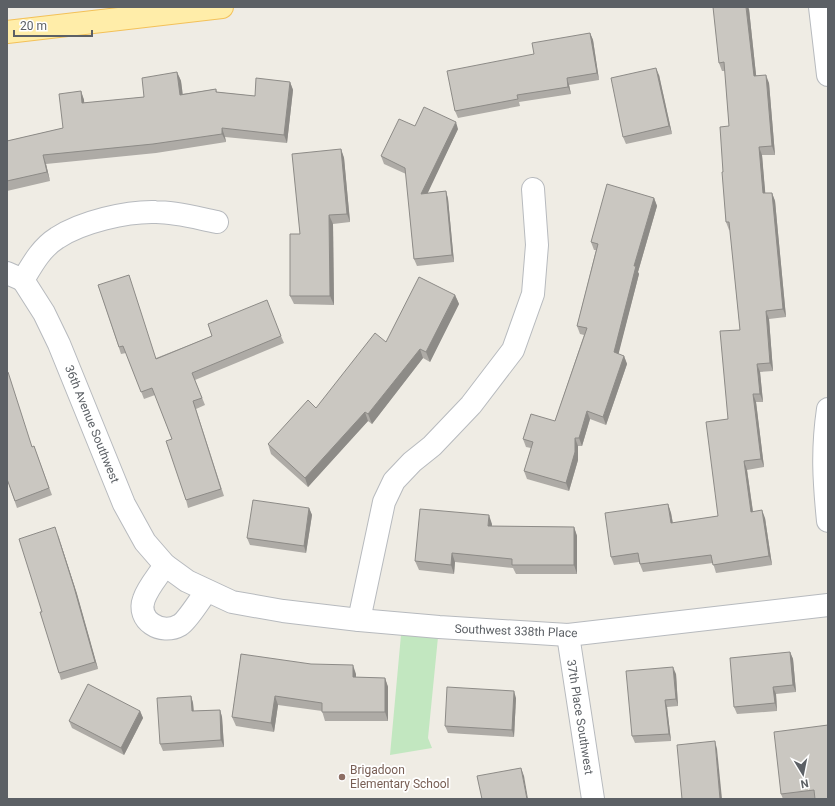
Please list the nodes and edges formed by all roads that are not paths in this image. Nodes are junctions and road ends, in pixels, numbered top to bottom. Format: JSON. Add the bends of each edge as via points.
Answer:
{"nodes":[{"id":1,"x":222,"y":7,"type":"edge"},
{"id":2,"x":820,"y":7,"type":"edge"},
{"id":3,"x":103,"y":14,"type":"edge"},
{"id":4,"x":7,"y":32,"type":"edge"},
{"id":5,"x":828,"y":75,"type":"edge"},
{"id":6,"x":533,"y":189,"type":"dead end"},
{"id":7,"x":217,"y":222,"type":"dead end"},
{"id":8,"x":15,"y":276,"type":"edge"},
{"id":9,"x":828,"y":409,"type":"edge"},
{"id":10,"x":828,"y":521,"type":"edge"},
{"id":11,"x":165,"y":565,"type":"junction"},
{"id":12,"x":187,"y":581,"type":"joint"},
{"id":13,"x":207,"y":591,"type":"junction"},
{"id":14,"x":828,"y":605,"type":"edge"},
{"id":15,"x":359,"y":620,"type":"junction"},
{"id":16,"x":568,"y":635,"type":"junction"},
{"id":17,"x":593,"y":799,"type":"edge"}],
"edges":[{"from":1,"to":3,"type":"main road"},
{"from":2,"to":5,"type":"street"},
{"from":3,"to":4,"type":"main road"},
{"from":6,"to":15,"type":"street","via":[[537,245],[533,294],[513,350],[471,405],[394,481],[384,502]]},
{"from":7,"to":8,"type":"street","via":[[157,212],[105,219],[56,238]]},
{"from":8,"to":11,"type":"street","name":"36th Avenue Southwest","via":[[44,313],[124,504],[145,542]]},
{"from":9,"to":10,"type":"street","via":[[823,472]]},
{"from":11,"to":12,"type":"street","name":"36th Avenue Southwest"},
{"from":11,"to":13,"type":"street","via":[[143,599],[144,612],[150,624],[159,629],[180,625]]},
{"from":12,"to":13,"type":"street","name":"Southwest 338th Place"},
{"from":13,"to":15,"type":"street","name":"Southwest 338th Place","via":[[232,602]]},
{"from":14,"to":16,"type":"street","name":"Southwest 338th Place"},
{"from":15,"to":16,"type":"street","name":"Southwest 338th Place"},
{"from":16,"to":17,"type":"street","name":"37th Place Southwest"}]}
